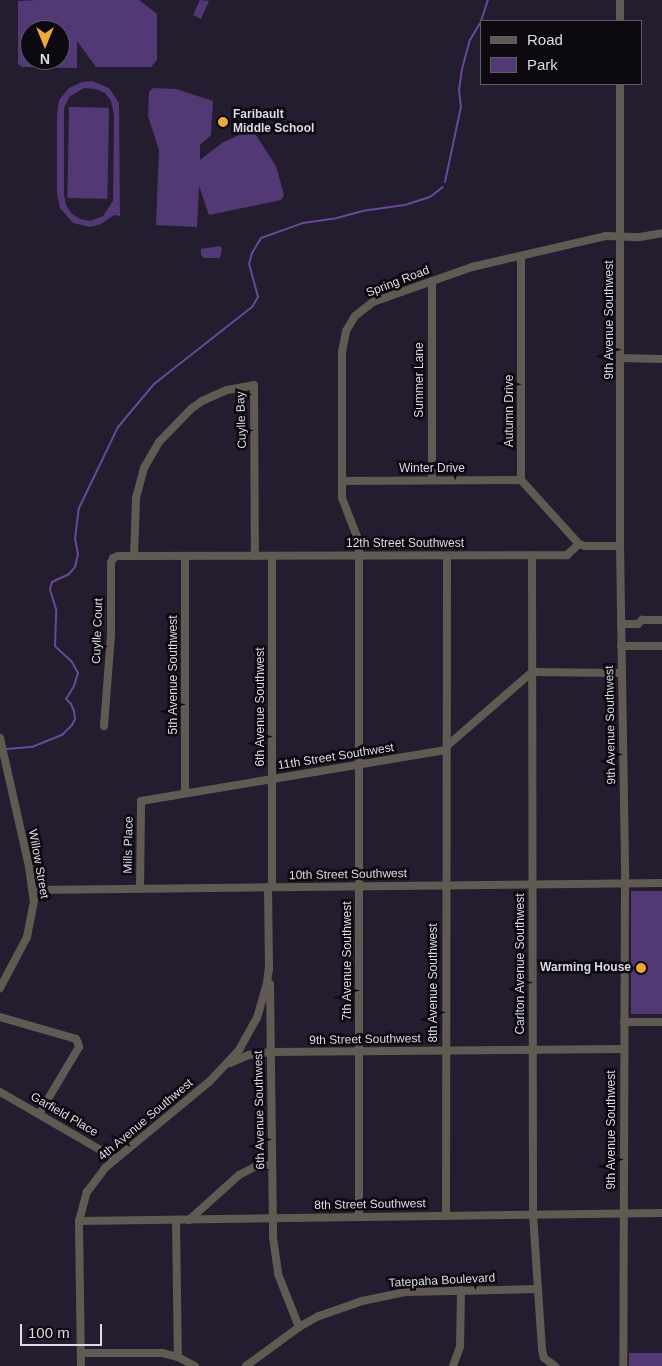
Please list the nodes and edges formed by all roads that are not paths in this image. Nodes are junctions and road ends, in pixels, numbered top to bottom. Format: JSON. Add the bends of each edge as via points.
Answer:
{"nodes":[{"id":1,"x":620,"y":0,"type":"edge"},
{"id":2,"x":620,"y":20,"type":"edge"},
{"id":3,"x":620,"y":85,"type":"edge"},
{"id":4,"x":662,"y":233,"type":"edge"},
{"id":5,"x":621,"y":236,"type":"junction"},
{"id":6,"x":521,"y":256,"type":"junction"},
{"id":7,"x":432,"y":281,"type":"junction"},
{"id":8,"x":621,"y":358,"type":"junction"},
{"id":9,"x":662,"y":359,"type":"edge"},
{"id":10,"x":342,"y":480,"type":"junction"},
{"id":11,"x":432,"y":480,"type":"junction"},
{"id":12,"x":521,"y":480,"type":"junction"},
{"id":13,"x":579,"y":544,"type":"junction"},
{"id":14,"x":620,"y":546,"type":"junction"},
{"id":15,"x":359,"y":555,"type":"junction"},
{"id":16,"x":532,"y":555,"type":"junction"},
{"id":17,"x":134,"y":556,"type":"junction"},
{"id":18,"x":185,"y":556,"type":"junction"},
{"id":19,"x":255,"y":556,"type":"junction"},
{"id":20,"x":272,"y":556,"type":"junction"},
{"id":21,"x":447,"y":556,"type":"junction"},
{"id":22,"x":662,"y":620,"type":"edge"},
{"id":23,"x":621,"y":624,"type":"junction"},
{"id":24,"x":621,"y":646,"type":"junction"},
{"id":25,"x":662,"y":646,"type":"edge"},
{"id":26,"x":532,"y":672,"type":"junction"},
{"id":27,"x":621,"y":673,"type":"junction"},
{"id":28,"x":104,"y":726,"type":"dead end"},
{"id":29,"x":0,"y":738,"type":"edge"},
{"id":30,"x":447,"y":747,"type":"junction"},
{"id":31,"x":359,"y":764,"type":"junction"},
{"id":32,"x":272,"y":779,"type":"junction"},
{"id":33,"x":185,"y":793,"type":"junction"},
{"id":34,"x":141,"y":801,"type":"joint"},
{"id":35,"x":624,"y":883,"type":"junction"},
{"id":36,"x":662,"y":883,"type":"edge"},
{"id":37,"x":532,"y":884,"type":"junction"},
{"id":38,"x":446,"y":885,"type":"junction"},
{"id":39,"x":359,"y":886,"type":"junction"},
{"id":40,"x":270,"y":887,"type":"junction"},
{"id":41,"x":140,"y":889,"type":"junction"},
{"id":42,"x":34,"y":890,"type":"junction"},
{"id":43,"x":269,"y":966,"type":"junction"},
{"id":44,"x":0,"y":988,"type":"edge"},
{"id":45,"x":0,"y":1018,"type":"edge"},
{"id":46,"x":624,"y":1022,"type":"junction"},
{"id":47,"x":662,"y":1022,"type":"edge"},
{"id":48,"x":624,"y":1049,"type":"junction"},
{"id":49,"x":446,"y":1050,"type":"junction"},
{"id":50,"x":533,"y":1050,"type":"junction"},
{"id":51,"x":359,"y":1051,"type":"junction"},
{"id":52,"x":271,"y":1052,"type":"junction"},
{"id":53,"x":228,"y":1064,"type":"junction"},
{"id":54,"x":0,"y":1092,"type":"edge"},
{"id":55,"x":39,"y":1114,"type":"junction"},
{"id":56,"x":116,"y":1159,"type":"junction"},
{"id":57,"x":272,"y":1165,"type":"junction"},
{"id":58,"x":662,"y":1213,"type":"edge"},
{"id":59,"x":533,"y":1214,"type":"junction"},
{"id":60,"x":624,"y":1214,"type":"junction"},
{"id":61,"x":446,"y":1216,"type":"junction"},
{"id":62,"x":359,"y":1217,"type":"junction"},
{"id":63,"x":273,"y":1218,"type":"junction"},
{"id":64,"x":176,"y":1220,"type":"junction"},
{"id":65,"x":189,"y":1220,"type":"junction"},
{"id":66,"x":79,"y":1221,"type":"junction"},
{"id":67,"x":538,"y":1289,"type":"junction"},
{"id":68,"x":460,"y":1290,"type":"junction"},
{"id":69,"x":299,"y":1327,"type":"junction"},
{"id":70,"x":80,"y":1353,"type":"junction"},
{"id":71,"x":178,"y":1357,"type":"junction"},
{"id":72,"x":80,"y":1366,"type":"edge"},
{"id":73,"x":195,"y":1366,"type":"edge"},
{"id":74,"x":246,"y":1366,"type":"edge"},
{"id":75,"x":453,"y":1366,"type":"edge"},
{"id":76,"x":555,"y":1366,"type":"edge"},
{"id":77,"x":623,"y":1366,"type":"edge"}],
"edges":[{"from":1,"to":2,"type":"street"},
{"from":3,"to":5,"type":"street","name":"9th Avenue Southwest"},
{"from":4,"to":5,"type":"street","name":"Spring Road"},
{"from":5,"to":6,"type":"street","name":"Spring Road","via":[[606,236]]},
{"from":5,"to":8,"type":"street","name":"9th Avenue Southwest"},
{"from":6,"to":7,"type":"street","name":"Spring Road","via":[[472,267]]},
{"from":6,"to":12,"type":"street","name":"Autumn Drive"},
{"from":7,"to":10,"type":"street","name":"Spring Road","via":[[373,302],[361,309],[349,323],[342,352]]},
{"from":7,"to":11,"type":"street","name":"Summer Lane"},
{"from":8,"to":9,"type":"street"},
{"from":8,"to":14,"type":"street","name":"9th Avenue Southwest"},
{"from":10,"to":11,"type":"street","name":"Winter Drive"},
{"from":10,"to":15,"type":"street","name":"Spring Road","via":[[342,498],[357,535]]},
{"from":11,"to":12,"type":"street","name":"Winter Drive"},
{"from":12,"to":13,"type":"street"},
{"from":13,"to":14,"type":"street"},
{"from":13,"to":16,"type":"street","name":"12th Street Southwest","via":[[567,555]]},
{"from":14,"to":23,"type":"street","name":"9th Avenue Southwest"},
{"from":15,"to":20,"type":"street","name":"12th Street Southwest"},
{"from":15,"to":21,"type":"street","name":"12th Street Southwest"},
{"from":15,"to":31,"type":"street","name":"7th Avenue Southwest"},
{"from":16,"to":21,"type":"street","name":"12th Street Southwest"},
{"from":16,"to":26,"type":"street","name":"Carlton Avenue Southwest"},
{"from":17,"to":18,"type":"street"},
{"from":17,"to":19,"type":"street","name":"Cuylle Bay","via":[[136,498],[144,468],[159,442],[202,401],[227,390],[254,385]]},
{"from":17,"to":28,"type":"street","name":"Cuylle Court","via":[[118,556],[111,563],[111,634]]},
{"from":18,"to":19,"type":"street","name":"12th Street Southwest"},
{"from":18,"to":33,"type":"street","name":"5th Avenue Southwest"},
{"from":19,"to":20,"type":"street","name":"12th Street Southwest"},
{"from":20,"to":32,"type":"street","name":"6th Avenue Southwest"},
{"from":21,"to":30,"type":"street","name":"8th Avenue Southwest"},
{"from":22,"to":23,"type":"street"},
{"from":23,"to":24,"type":"street","name":"9th Avenue Southwest"},
{"from":24,"to":25,"type":"street"},
{"from":24,"to":27,"type":"street","name":"9th Avenue Southwest"},
{"from":26,"to":27,"type":"street"},
{"from":26,"to":30,"type":"street"},
{"from":26,"to":37,"type":"street","name":"Carlton Avenue Southwest"},
{"from":27,"to":35,"type":"street","name":"9th Avenue Southwest"},
{"from":29,"to":42,"type":"street","name":"Willow Street"},
{"from":30,"to":31,"type":"street","name":"11th Street Southwest"},
{"from":30,"to":38,"type":"street","name":"8th Avenue Southwest"},
{"from":31,"to":32,"type":"street","name":"11th Street Southwest"},
{"from":31,"to":39,"type":"street","name":"7th Avenue Southwest"},
{"from":32,"to":33,"type":"street","name":"11th Street Southwest"},
{"from":32,"to":40,"type":"street","name":"6th Avenue Southwest"},
{"from":33,"to":34,"type":"street","name":"11th Street Southwest"},
{"from":34,"to":41,"type":"street","name":"Mills Place"},
{"from":35,"to":36,"type":"street","name":"10th Street Southwest"},
{"from":35,"to":37,"type":"street","name":"10th Street Southwest"},
{"from":35,"to":46,"type":"street","name":"9th Avenue Southwest"},
{"from":37,"to":38,"type":"street","name":"10th Street Southwest"},
{"from":37,"to":50,"type":"street","name":"Carlton Avenue Southwest"},
{"from":38,"to":39,"type":"street","name":"10th Street Southwest"},
{"from":38,"to":49,"type":"street","name":"8th Avenue Southwest"},
{"from":39,"to":40,"type":"street","name":"10th Street Southwest"},
{"from":39,"to":51,"type":"street","name":"7th Avenue Southwest"},
{"from":40,"to":41,"type":"street","name":"10th Street Southwest"},
{"from":40,"to":43,"type":"street","name":"6th Avenue Southwest"},
{"from":41,"to":42,"type":"street","name":"10th Street Southwest"},
{"from":42,"to":44,"type":"street","name":"Willow Street","via":[[34,912],[27,937]]},
{"from":43,"to":52,"type":"street","name":"6th Avenue Southwest"},
{"from":43,"to":53,"type":"street","name":"4th Avenue Southwest","via":[[257,1018]]},
{"from":45,"to":55,"type":"street","via":[[78,1043],[79,1047]]},
{"from":46,"to":47,"type":"street"},
{"from":46,"to":48,"type":"street","name":"9th Avenue Southwest"},
{"from":48,"to":50,"type":"street","name":"9th Street Southwest"},
{"from":48,"to":60,"type":"street","name":"9th Avenue Southwest"},
{"from":49,"to":50,"type":"street","name":"9th Street Southwest"},
{"from":49,"to":51,"type":"street","name":"9th Street Southwest"},
{"from":49,"to":61,"type":"street","name":"8th Avenue Southwest"},
{"from":50,"to":59,"type":"street","name":"Carlton Avenue Southwest"},
{"from":51,"to":52,"type":"street","name":"9th Street Southwest"},
{"from":51,"to":62,"type":"street","name":"7th Avenue Southwest"},
{"from":52,"to":53,"type":"street","name":"9th Street Southwest","via":[[249,1055]]},
{"from":52,"to":57,"type":"street","name":"6th Avenue Southwest"},
{"from":53,"to":56,"type":"street","name":"4th Avenue Southwest"},
{"from":54,"to":55,"type":"street","name":"Garfield Place"},
{"from":55,"to":56,"type":"street","name":"Garfield Place"},
{"from":56,"to":66,"type":"street","name":"4th Avenue Southwest","via":[[104,1168],[87,1192]]},
{"from":57,"to":63,"type":"street","name":"6th Avenue Southwest"},
{"from":57,"to":65,"type":"street","via":[[255,1167],[239,1175]]},
{"from":58,"to":60,"type":"street","name":"8th Street Southwest"},
{"from":59,"to":60,"type":"street","name":"8th Street Southwest"},
{"from":59,"to":61,"type":"street","name":"8th Street Southwest"},
{"from":59,"to":67,"type":"street","name":"Carlton Avenue Southwest"},
{"from":60,"to":77,"type":"street","name":"9th Avenue Southwest"},
{"from":61,"to":62,"type":"street","name":"8th Street Southwest"},
{"from":62,"to":63,"type":"street","name":"8th Street Southwest"},
{"from":63,"to":65,"type":"street","name":"8th Street Southwest"},
{"from":63,"to":69,"type":"street","name":"6th Avenue Southwest","via":[[278,1274]]},
{"from":64,"to":65,"type":"street","name":"8th Street Southwest"},
{"from":64,"to":66,"type":"street","name":"8th Street Southwest"},
{"from":64,"to":71,"type":"street"},
{"from":66,"to":70,"type":"street","name":"4th Avenue Southwest"},
{"from":67,"to":68,"type":"street","name":"Tatepaha Boulevard"},
{"from":67,"to":76,"type":"street","name":"Carlton Avenue Southwest","via":[[542,1350],[544,1358]]},
{"from":68,"to":69,"type":"street","name":"Tatepaha Boulevard","via":[[384,1295],[340,1308]]},
{"from":68,"to":75,"type":"street","via":[[460,1346]]},
{"from":69,"to":74,"type":"street","name":"Tatepaha Boulevard"},
{"from":70,"to":71,"type":"street","via":[[142,1352]]},
{"from":70,"to":72,"type":"street","name":"4th Avenue Southwest"},
{"from":71,"to":73,"type":"street"}]}
